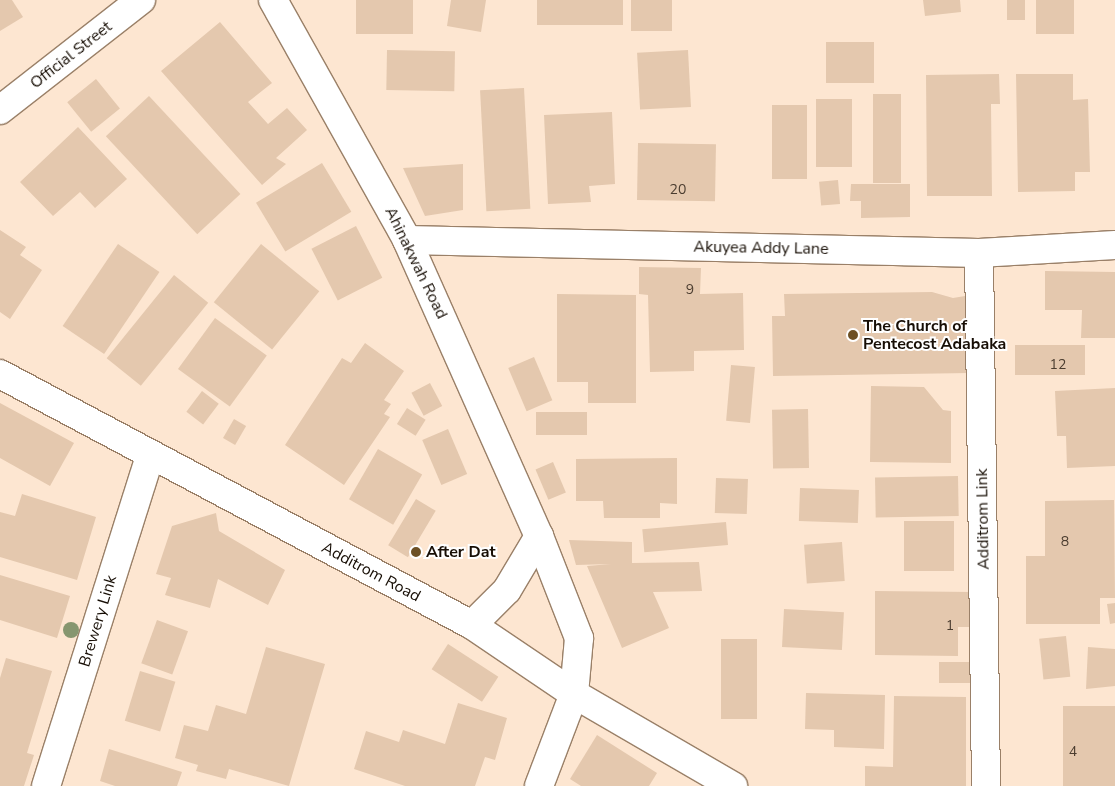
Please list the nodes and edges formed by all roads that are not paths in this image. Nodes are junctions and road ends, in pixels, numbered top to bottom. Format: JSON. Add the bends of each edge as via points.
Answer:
{"nodes":[{"id":1,"x":141,"y":0,"type":"edge"},
{"id":2,"x":274,"y":0,"type":"edge"},
{"id":3,"x":0,"y":110,"type":"edge"},
{"id":4,"x":407,"y":240,"type":"junction"},
{"id":5,"x":1115,"y":245,"type":"edge"},
{"id":6,"x":980,"y":252,"type":"junction"},
{"id":7,"x":0,"y":374,"type":"edge"},
{"id":8,"x":150,"y":456,"type":"junction"},
{"id":9,"x":539,"y":536,"type":"junction"},
{"id":10,"x":472,"y":625,"type":"junction"},
{"id":11,"x":574,"y":694,"type":"junction"},
{"id":12,"x":46,"y":786,"type":"edge"},
{"id":13,"x":538,"y":786,"type":"edge"},
{"id":14,"x":733,"y":786,"type":"edge"},
{"id":15,"x":986,"y":786,"type":"edge"}],
"edges":[{"from":1,"to":3,"type":"street","name":"Official Street"},
{"from":2,"to":4,"type":"street","name":"Ahinakwah Road"},
{"from":4,"to":6,"type":"street","name":"Akuyea Addy Lane"},
{"from":4,"to":9,"type":"street","name":"Ahinakwah Road"},
{"from":5,"to":6,"type":"street","name":"Akuyea Addy Lane"},
{"from":6,"to":15,"type":"street","name":"Additrom Link"},
{"from":7,"to":8,"type":"street","name":"Additrom Road"},
{"from":8,"to":10,"type":"street","name":"Additrom Road"},
{"from":8,"to":12,"type":"street","name":"Brewery Link"},
{"from":9,"to":10,"type":"street","via":[[506,590]]},
{"from":9,"to":11,"type":"street","name":"Ahinakwah Road","via":[[579,638]]},
{"from":10,"to":11,"type":"street","name":"Additrom Road"},
{"from":11,"to":13,"type":"street","name":"Ahinakwah Road"},
{"from":11,"to":14,"type":"street","name":"Additrom Road"}]}
